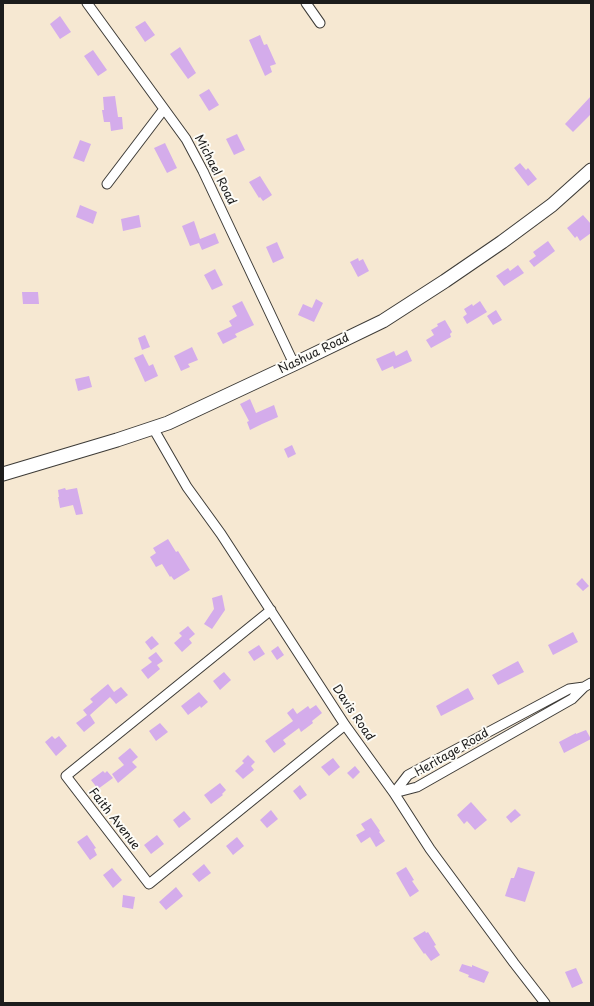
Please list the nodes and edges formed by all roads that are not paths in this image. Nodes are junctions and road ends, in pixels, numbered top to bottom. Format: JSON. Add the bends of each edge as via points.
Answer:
{"nodes":[{"id":1,"x":87,"y":3,"type":"edge"},
{"id":2,"x":306,"y":3,"type":"edge"},
{"id":3,"x":320,"y":23,"type":"dead end"},
{"id":4,"x":164,"y":109,"type":"junction"},
{"id":5,"x":591,"y":170,"type":"edge"},
{"id":6,"x":108,"y":184,"type":"dead end"},
{"id":7,"x":294,"y":364,"type":"junction"},
{"id":8,"x":152,"y":428,"type":"junction"},
{"id":9,"x":3,"y":474,"type":"edge"},
{"id":10,"x":271,"y":610,"type":"junction"},
{"id":11,"x":587,"y":685,"type":"edge"},
{"id":12,"x":345,"y":724,"type":"junction"},
{"id":13,"x":394,"y":793,"type":"junction"},
{"id":14,"x":545,"y":1003,"type":"edge"}],
"edges":[{"from":1,"to":4,"type":"street","name":"Michael Road"},
{"from":2,"to":3,"type":"street"},
{"from":4,"to":6,"type":"street"},
{"from":4,"to":7,"type":"street","name":"Michael Road","via":[[197,158]]},
{"from":5,"to":7,"type":"main road","name":"Nashua Road","via":[[552,205],[445,281],[383,321]]},
{"from":7,"to":8,"type":"main road","name":"Nashua Road","via":[[175,420]]},
{"from":8,"to":9,"type":"main road","name":"Nashua Road"},
{"from":8,"to":10,"type":"street","name":"Davis Road","via":[[187,487]]},
{"from":10,"to":12,"type":"street","name":"Davis Road"},
{"from":10,"to":12,"type":"street","name":"Faith Avenue","via":[[66,776],[150,884]]},
{"from":11,"to":13,"type":"street","name":"Heritage Road","via":[[572,699],[417,788]]},
{"from":11,"to":13,"type":"street","name":"Heritage Road","via":[[569,689],[408,775]]},
{"from":12,"to":13,"type":"street","name":"Davis Road"},
{"from":13,"to":14,"type":"street","name":"Davis Road","via":[[430,849]]}]}
